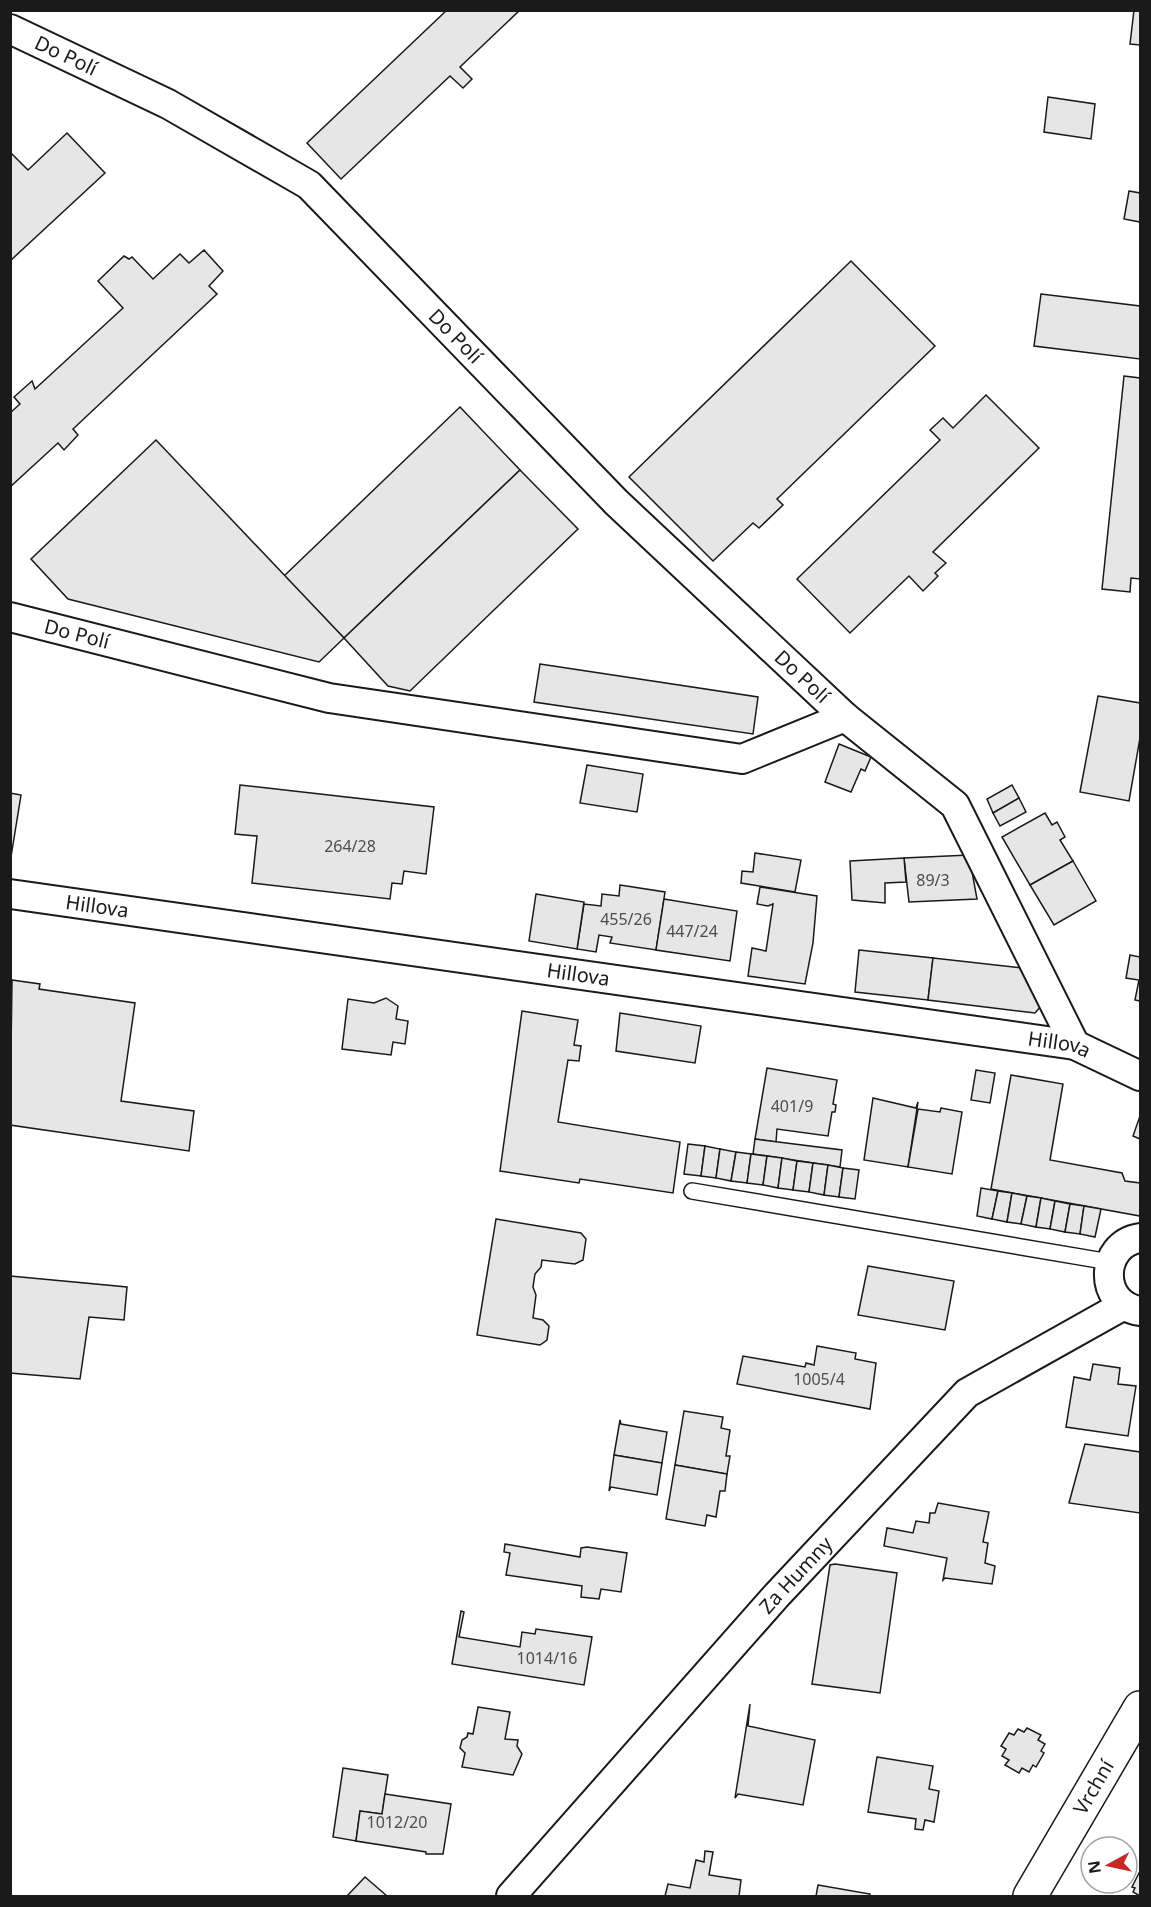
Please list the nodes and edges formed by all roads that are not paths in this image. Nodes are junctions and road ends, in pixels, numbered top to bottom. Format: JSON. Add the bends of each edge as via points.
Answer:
{"nodes":[{"id":1,"x":10,"y":29,"type":"edge"},
{"id":2,"x":10,"y":616,"type":"edge"},
{"id":3,"x":845,"y":717,"type":"junction"},
{"id":4,"x":10,"y":894,"type":"edge"},
{"id":5,"x":1075,"y":1045,"type":"junction"},
{"id":6,"x":1140,"y":1076,"type":"edge"},
{"id":7,"x":692,"y":1191,"type":"dead end"},
{"id":8,"x":1140,"y":1238,"type":"edge"},
{"id":9,"x":1110,"y":1262,"type":"junction"},
{"id":10,"x":1132,"y":1308,"type":"edge"},
{"id":11,"x":1140,"y":1708,"type":"edge"},
{"id":12,"x":512,"y":1896,"type":"edge"},
{"id":13,"x":1030,"y":1896,"type":"edge"}],
"edges":[{"from":1,"to":3,"type":"street","name":"Do Polí","via":[[168,104],[309,185],[616,502]]},
{"from":2,"to":3,"type":"street","name":"Do Polí","via":[[329,698],[742,759]]},
{"from":3,"to":5,"type":"street","name":"Do Polí","via":[[955,805]]},
{"from":4,"to":5,"type":"street","name":"Hillova"},
{"from":5,"to":6,"type":"street","name":"Hillova"},
{"from":7,"to":9,"type":"lane"},
{"from":8,"to":9,"type":"street","via":[[1125,1242]]},
{"from":9,"to":10,"type":"street","via":[[1109,1286]]},
{"from":10,"to":12,"type":"street","name":"Za Humny","via":[[967,1393],[777,1595]]},
{"from":11,"to":13,"type":"street","name":"Vrchní"}]}
